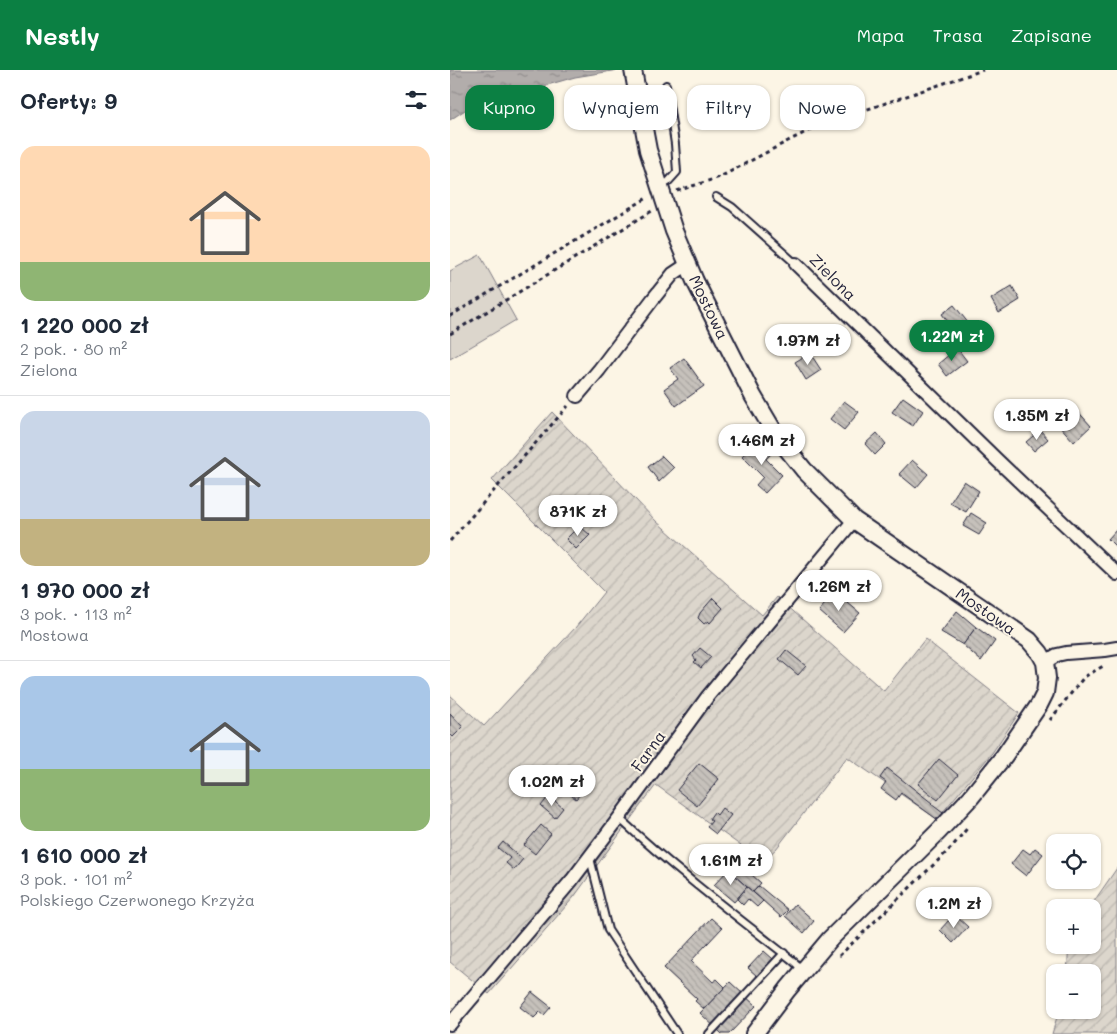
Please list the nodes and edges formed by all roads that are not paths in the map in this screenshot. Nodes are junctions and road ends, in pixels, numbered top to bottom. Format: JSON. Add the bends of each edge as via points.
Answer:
{"nodes":[{"id":1,"x":633,"y":70,"type":"edge"},
{"id":2,"x":666,"y":84,"type":"dead end"},
{"id":3,"x":662,"y":195,"type":"junction"},
{"id":4,"x":716,"y":196,"type":"dead end"},
{"id":5,"x":688,"y":264,"type":"junction"},
{"id":6,"x":796,"y":264,"type":"joint"},
{"id":7,"x":577,"y":396,"type":"road end"},
{"id":8,"x":854,"y":520,"type":"junction"},
{"id":9,"x":1117,"y":574,"type":"edge"},
{"id":10,"x":1117,"y":648,"type":"edge"},
{"id":11,"x":1045,"y":662,"type":"junction"},
{"id":12,"x":619,"y":818,"type":"junction"},
{"id":13,"x":589,"y":857,"type":"junction"},
{"id":14,"x":784,"y":953,"type":"junction"},
{"id":15,"x":804,"y":971,"type":"junction"},
{"id":16,"x":450,"y":1024,"type":"edge"},
{"id":17,"x":676,"y":1034,"type":"edge"},
{"id":18,"x":709,"y":1034,"type":"edge"},
{"id":19,"x":754,"y":1034,"type":"edge"}],
"edges":[{"from":1,"to":3,"type":"street","name":"Mostowa","via":[[648,150]]},
{"from":2,"to":3,"type":"lane","via":[[677,172]]},
{"from":3,"to":5,"type":"street","name":"Mostowa"},
{"from":4,"to":6,"type":"lane","name":"Zielona"},
{"from":5,"to":7,"type":"street","via":[[673,274]]},
{"from":5,"to":8,"type":"street","name":"Mostowa","via":[[753,396],[776,435],[804,470]]},
{"from":6,"to":9,"type":"street","name":"Zielona"},
{"from":8,"to":11,"type":"street","name":"Mostowa","via":[[1029,640]]},
{"from":8,"to":12,"type":"street","name":"Farna","via":[[708,696]]},
{"from":10,"to":11,"type":"street","via":[[1066,653]]},
{"from":11,"to":15,"type":"street","via":[[1045,693],[1004,756],[939,831],[830,939]]},
{"from":12,"to":13,"type":"street","name":"Farna"},
{"from":12,"to":14,"type":"lane","via":[[704,891]]},
{"from":13,"to":16,"type":"street","name":"Farna"},
{"from":13,"to":17,"type":"lane","via":[[608,930]]},
{"from":14,"to":15,"type":"lane"},
{"from":14,"to":18,"type":"lane"},
{"from":15,"to":19,"type":"street"}]}
